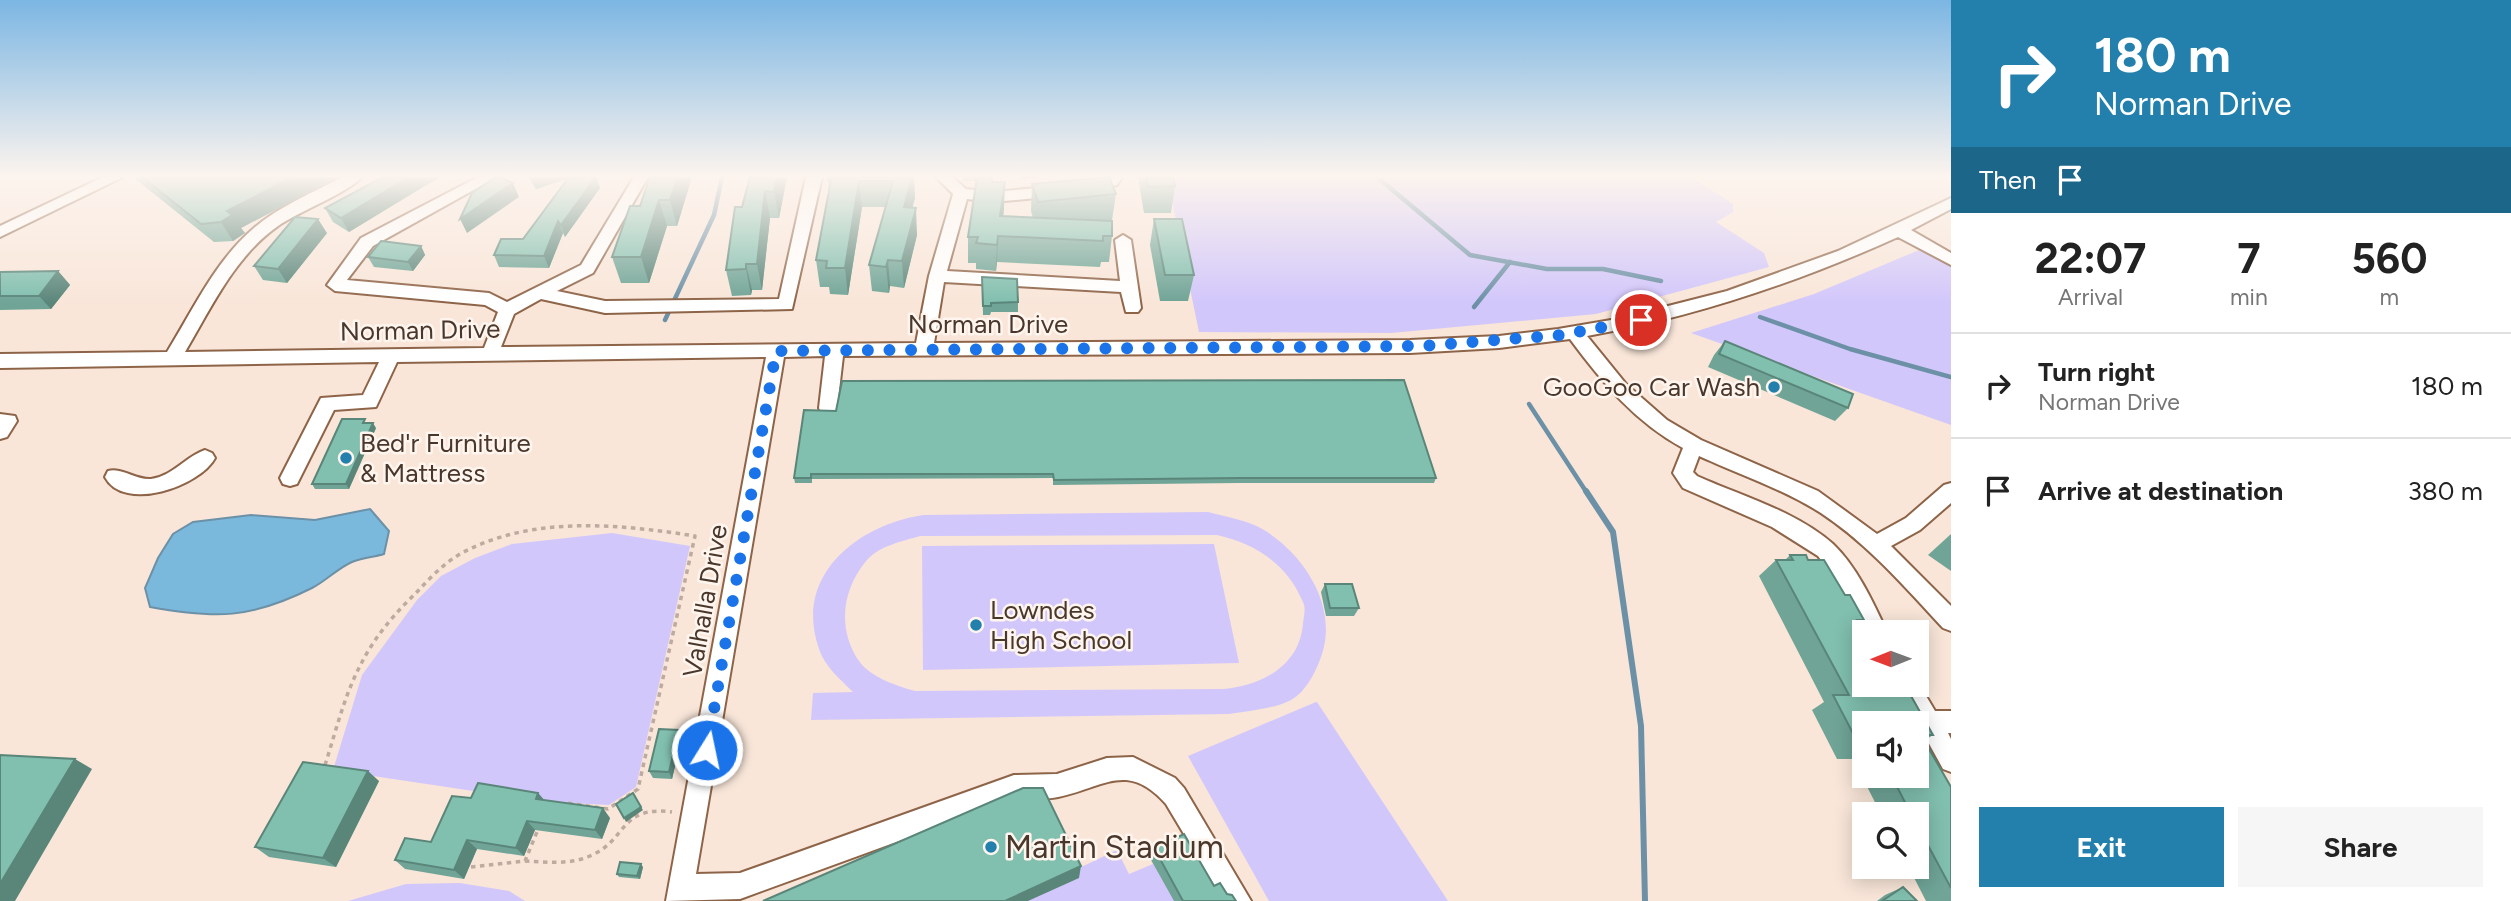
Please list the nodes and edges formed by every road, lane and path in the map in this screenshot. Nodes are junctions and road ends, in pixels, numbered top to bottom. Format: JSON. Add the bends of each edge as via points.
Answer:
{"nodes":[{"id":1,"x":27,"y":219,"type":"edge"},
{"id":2,"x":280,"y":219,"type":"edge"},
{"id":3,"x":410,"y":219,"type":"edge"},
{"id":4,"x":616,"y":219,"type":"edge"},
{"id":5,"x":805,"y":219,"type":"edge"},
{"id":6,"x":953,"y":219,"type":"edge"},
{"id":7,"x":1920,"y":219,"type":"edge"},
{"id":8,"x":1899,"y":230,"type":"junction"},
{"id":9,"x":0,"y":232,"type":"edge"},
{"id":10,"x":1123,"y":240,"type":"dead end"},
{"id":11,"x":1951,"y":260,"type":"edge"},
{"id":12,"x":937,"y":276,"type":"junction"},
{"id":13,"x":1129,"y":287,"type":"junction"},
{"id":14,"x":539,"y":293,"type":"junction"},
{"id":15,"x":673,"y":305,"type":"joint"},
{"id":16,"x":1132,"y":309,"type":"dead end"},
{"id":17,"x":507,"y":310,"type":"junction"},
{"id":18,"x":1574,"y":332,"type":"junction"},
{"id":19,"x":924,"y":350,"type":"junction"},
{"id":20,"x":776,"y":351,"type":"junction"},
{"id":21,"x":835,"y":351,"type":"junction"},
{"id":22,"x":490,"y":354,"type":"junction"},
{"id":23,"x":391,"y":356,"type":"junction"},
{"id":24,"x":172,"y":359,"type":"junction"},
{"id":25,"x":1,"y":363,"type":"edge"},
{"id":26,"x":828,"y":408,"type":"edge"},
{"id":27,"x":0,"y":421,"type":"edge"},
{"id":28,"x":0,"y":432,"type":"edge"},
{"id":29,"x":1695,"y":444,"type":"junction"},
{"id":30,"x":205,"y":458,"type":"dead end"},
{"id":31,"x":116,"y":477,"type":"dead end"},
{"id":32,"x":290,"y":478,"type":"dead end"},
{"id":33,"x":1951,"y":491,"type":"edge"},
{"id":34,"x":1875,"y":545,"type":"junction"},
{"id":35,"x":1870,"y":620,"type":"edge"},
{"id":36,"x":1951,"y":621,"type":"edge"},
{"id":37,"x":1918,"y":697,"type":"edge"},
{"id":38,"x":1940,"y":722,"type":"edge"},
{"id":39,"x":1951,"y":761,"type":"edge"},
{"id":40,"x":325,"y":765,"type":"edge"},
{"id":41,"x":567,"y":803,"type":"edge"},
{"id":42,"x":676,"y":812,"type":"dead end"},
{"id":43,"x":543,"y":829,"type":"edge"},
{"id":44,"x":525,"y":861,"type":"junction"},
{"id":45,"x":471,"y":867,"type":"dead end"},
{"id":46,"x":681,"y":894,"type":"edge"},
{"id":47,"x":1238,"y":901,"type":"edge"}],
"edges":[{"from":1,"to":9,"type":"street"},
{"from":2,"to":24,"type":"street","via":[[249,241]]},
{"from":3,"to":17,"type":"street","via":[[367,242],[335,285],[489,299]]},
{"from":4,"to":14,"type":"lane","via":[[587,269]]},
{"from":5,"to":15,"type":"street","via":[[786,305]]},
{"from":6,"to":12,"type":"street"},
{"from":7,"to":8,"type":"street","name":"Norman Drive"},
{"from":8,"to":11,"type":"street"},
{"from":8,"to":18,"type":"street","name":"Norman Drive","via":[[1802,272],[1721,300]]},
{"from":10,"to":13,"type":"street"},
{"from":12,"to":13,"type":"street"},
{"from":12,"to":19,"type":"street"},
{"from":13,"to":16,"type":"street"},
{"from":14,"to":15,"type":"lane","via":[[605,307]]},
{"from":14,"to":17,"type":"street"},
{"from":17,"to":22,"type":"street"},
{"from":18,"to":19,"type":"street","name":"Norman Drive","via":[[1422,346]]},
{"from":18,"to":29,"type":"street","via":[[1650,418]]},
{"from":19,"to":21,"type":"street","name":"Norman Drive"},
{"from":20,"to":21,"type":"street","name":"Norman Drive"},
{"from":20,"to":22,"type":"street","name":"Norman Drive"},
{"from":20,"to":46,"type":"street","name":"Valhalla Drive"},
{"from":21,"to":26,"type":"street"},
{"from":22,"to":23,"type":"street","name":"Norman Drive"},
{"from":23,"to":24,"type":"street","name":"Norman Drive"},
{"from":23,"to":32,"type":"street","via":[[369,402],[328,402]]},
{"from":24,"to":25,"type":"street","name":"Norman Drive"},
{"from":27,"to":28,"type":"street","via":[[8,421]]},
{"from":29,"to":34,"type":"street","via":[[1796,488]]},
{"from":29,"to":35,"type":"street","via":[[1683,472],[1690,482],[1804,534],[1840,569]]},
{"from":30,"to":31,"type":"street","via":[[186,474],[156,486],[132,485]]},
{"from":33,"to":34,"type":"street","via":[[1913,524]]},
{"from":34,"to":36,"type":"street"},
{"from":37,"to":38,"type":"street"},
{"from":38,"to":39,"type":"street"},
{"from":40,"to":41,"type":"path","via":[[356,674],[371,646],[398,611],[458,555],[489,542],[574,527],[625,526],[695,536],[638,789],[608,809]]},
{"from":42,"to":44,"type":"path","via":[[645,811],[622,827],[604,848],[581,859]]},
{"from":43,"to":44,"type":"path","via":[[545,819]]},
{"from":44,"to":45,"type":"path"},
{"from":46,"to":47,"type":"street","via":[[740,886],[1014,787],[1057,786],[1107,769],[1133,768],[1155,778],[1175,796]]}]}
